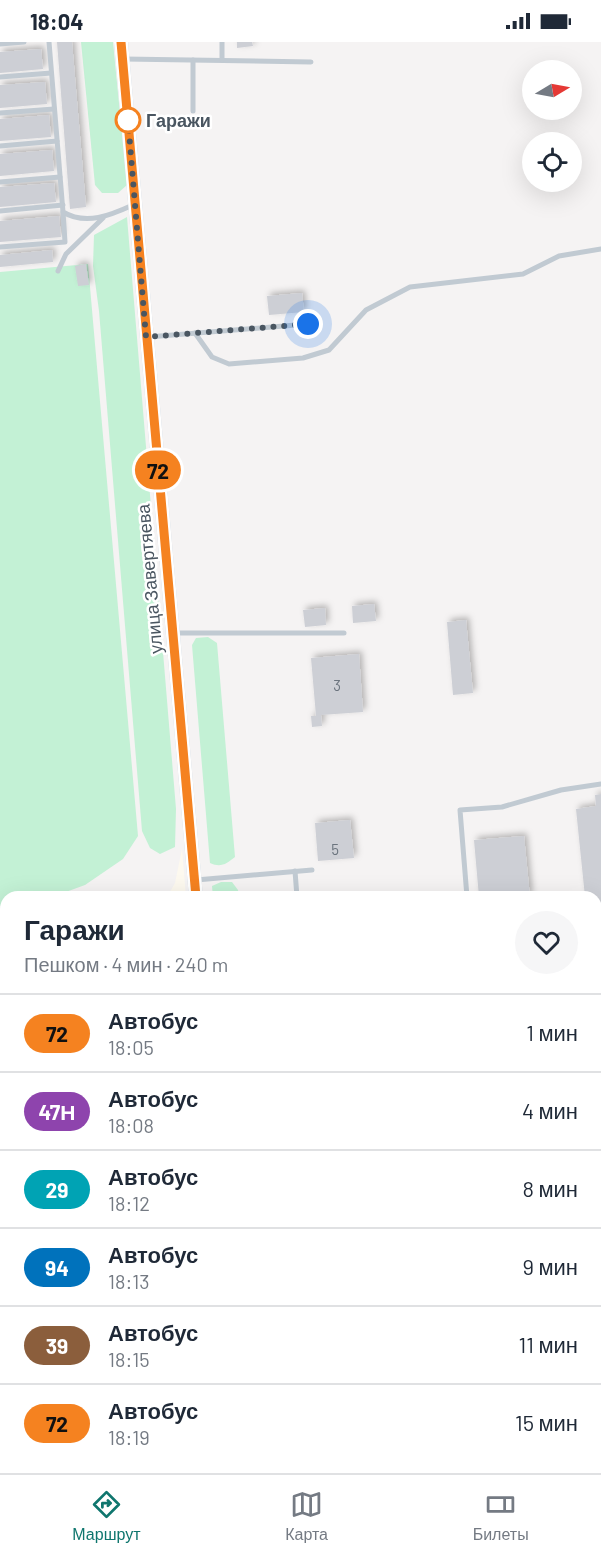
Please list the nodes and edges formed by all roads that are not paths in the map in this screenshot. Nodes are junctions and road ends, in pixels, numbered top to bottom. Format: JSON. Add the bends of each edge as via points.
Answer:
{"nodes":[{"id":1,"x":24,"y":42,"type":"edge"},
{"id":2,"x":49,"y":42,"type":"edge"},
{"id":3,"x":121,"y":42,"type":"edge"},
{"id":4,"x":222,"y":42,"type":"edge"},
{"id":5,"x":0,"y":44,"type":"edge"},
{"id":6,"x":123,"y":59,"type":"junction"},
{"id":7,"x":193,"y":60,"type":"junction"},
{"id":8,"x":222,"y":60,"type":"junction"},
{"id":9,"x":311,"y":62,"type":"dead end"},
{"id":10,"x":51,"y":73,"type":"junction"},
{"id":11,"x":0,"y":77,"type":"edge"},
{"id":12,"x":54,"y":109,"type":"junction"},
{"id":13,"x":193,"y":111,"type":"dead end"},
{"id":14,"x":0,"y":113,"type":"edge"},
{"id":15,"x":57,"y":141,"type":"junction"},
{"id":16,"x":0,"y":146,"type":"edge"},
{"id":17,"x":60,"y":177,"type":"junction"},
{"id":18,"x":0,"y":182,"type":"edge"},
{"id":19,"x":134,"y":204,"type":"junction"},
{"id":20,"x":63,"y":205,"type":"junction"},
{"id":21,"x":0,"y":211,"type":"edge"},
{"id":22,"x":63,"y":212,"type":"junction"},
{"id":23,"x":105,"y":217,"type":"junction"},
{"id":24,"x":0,"y":247,"type":"edge"},
{"id":25,"x":601,"y":249,"type":"edge"},
{"id":26,"x":58,"y":271,"type":"dead end"},
{"id":27,"x":308,"y":324,"type":"dead end"},
{"id":28,"x":195,"y":333,"type":"junction"},
{"id":29,"x":146,"y":337,"type":"junction"},
{"id":30,"x":172,"y":633,"type":"junction"},
{"id":31,"x":344,"y":633,"type":"dead end"},
{"id":32,"x":601,"y":784,"type":"edge"},
{"id":33,"x":312,"y":870,"type":"dead end"},
{"id":34,"x":295,"y":871,"type":"junction"},
{"id":35,"x":194,"y":880,"type":"junction"},
{"id":36,"x":195,"y":891,"type":"edge"},
{"id":37,"x":297,"y":891,"type":"edge"},
{"id":38,"x":467,"y":891,"type":"edge"}],
"edges":[{"from":1,"to":5,"type":"lane"},
{"from":2,"to":10,"type":"lane"},
{"from":3,"to":6,"type":"main road","name":"улица Завертяева"},
{"from":4,"to":8,"type":"lane"},
{"from":6,"to":7,"type":"lane"},
{"from":6,"to":19,"type":"main road","name":"улица Завертяева"},
{"from":7,"to":8,"type":"lane"},
{"from":7,"to":13,"type":"lane"},
{"from":8,"to":9,"type":"lane"},
{"from":10,"to":11,"type":"lane"},
{"from":10,"to":12,"type":"lane"},
{"from":12,"to":14,"type":"lane"},
{"from":12,"to":15,"type":"lane"},
{"from":15,"to":16,"type":"lane"},
{"from":15,"to":17,"type":"lane"},
{"from":17,"to":18,"type":"lane"},
{"from":17,"to":20,"type":"lane"},
{"from":19,"to":23,"type":"lane"},
{"from":19,"to":29,"type":"main road","name":"улица Завертяева"},
{"from":20,"to":21,"type":"lane"},
{"from":20,"to":22,"type":"lane"},
{"from":22,"to":23,"type":"lane","via":[[92,219]]},
{"from":22,"to":24,"type":"lane","via":[[65,242]]},
{"from":23,"to":26,"type":"lane","via":[[66,254]]},
{"from":25,"to":28,"type":"lane","via":[[559,256],[523,274],[410,287],[366,310],[328,350],[303,358],[229,364],[212,357]]},
{"from":27,"to":28,"type":"lane"},
{"from":28,"to":29,"type":"lane"},
{"from":29,"to":30,"type":"main road","name":"улица Завертяева"},
{"from":30,"to":31,"type":"lane"},
{"from":30,"to":35,"type":"main road","name":"улица Завертяева"},
{"from":32,"to":38,"type":"lane","via":[[561,790],[502,807],[460,810]]},
{"from":33,"to":34,"type":"lane"},
{"from":34,"to":35,"type":"lane"},
{"from":34,"to":37,"type":"lane"},
{"from":35,"to":36,"type":"main road","name":"улица Завертяева"}]}
